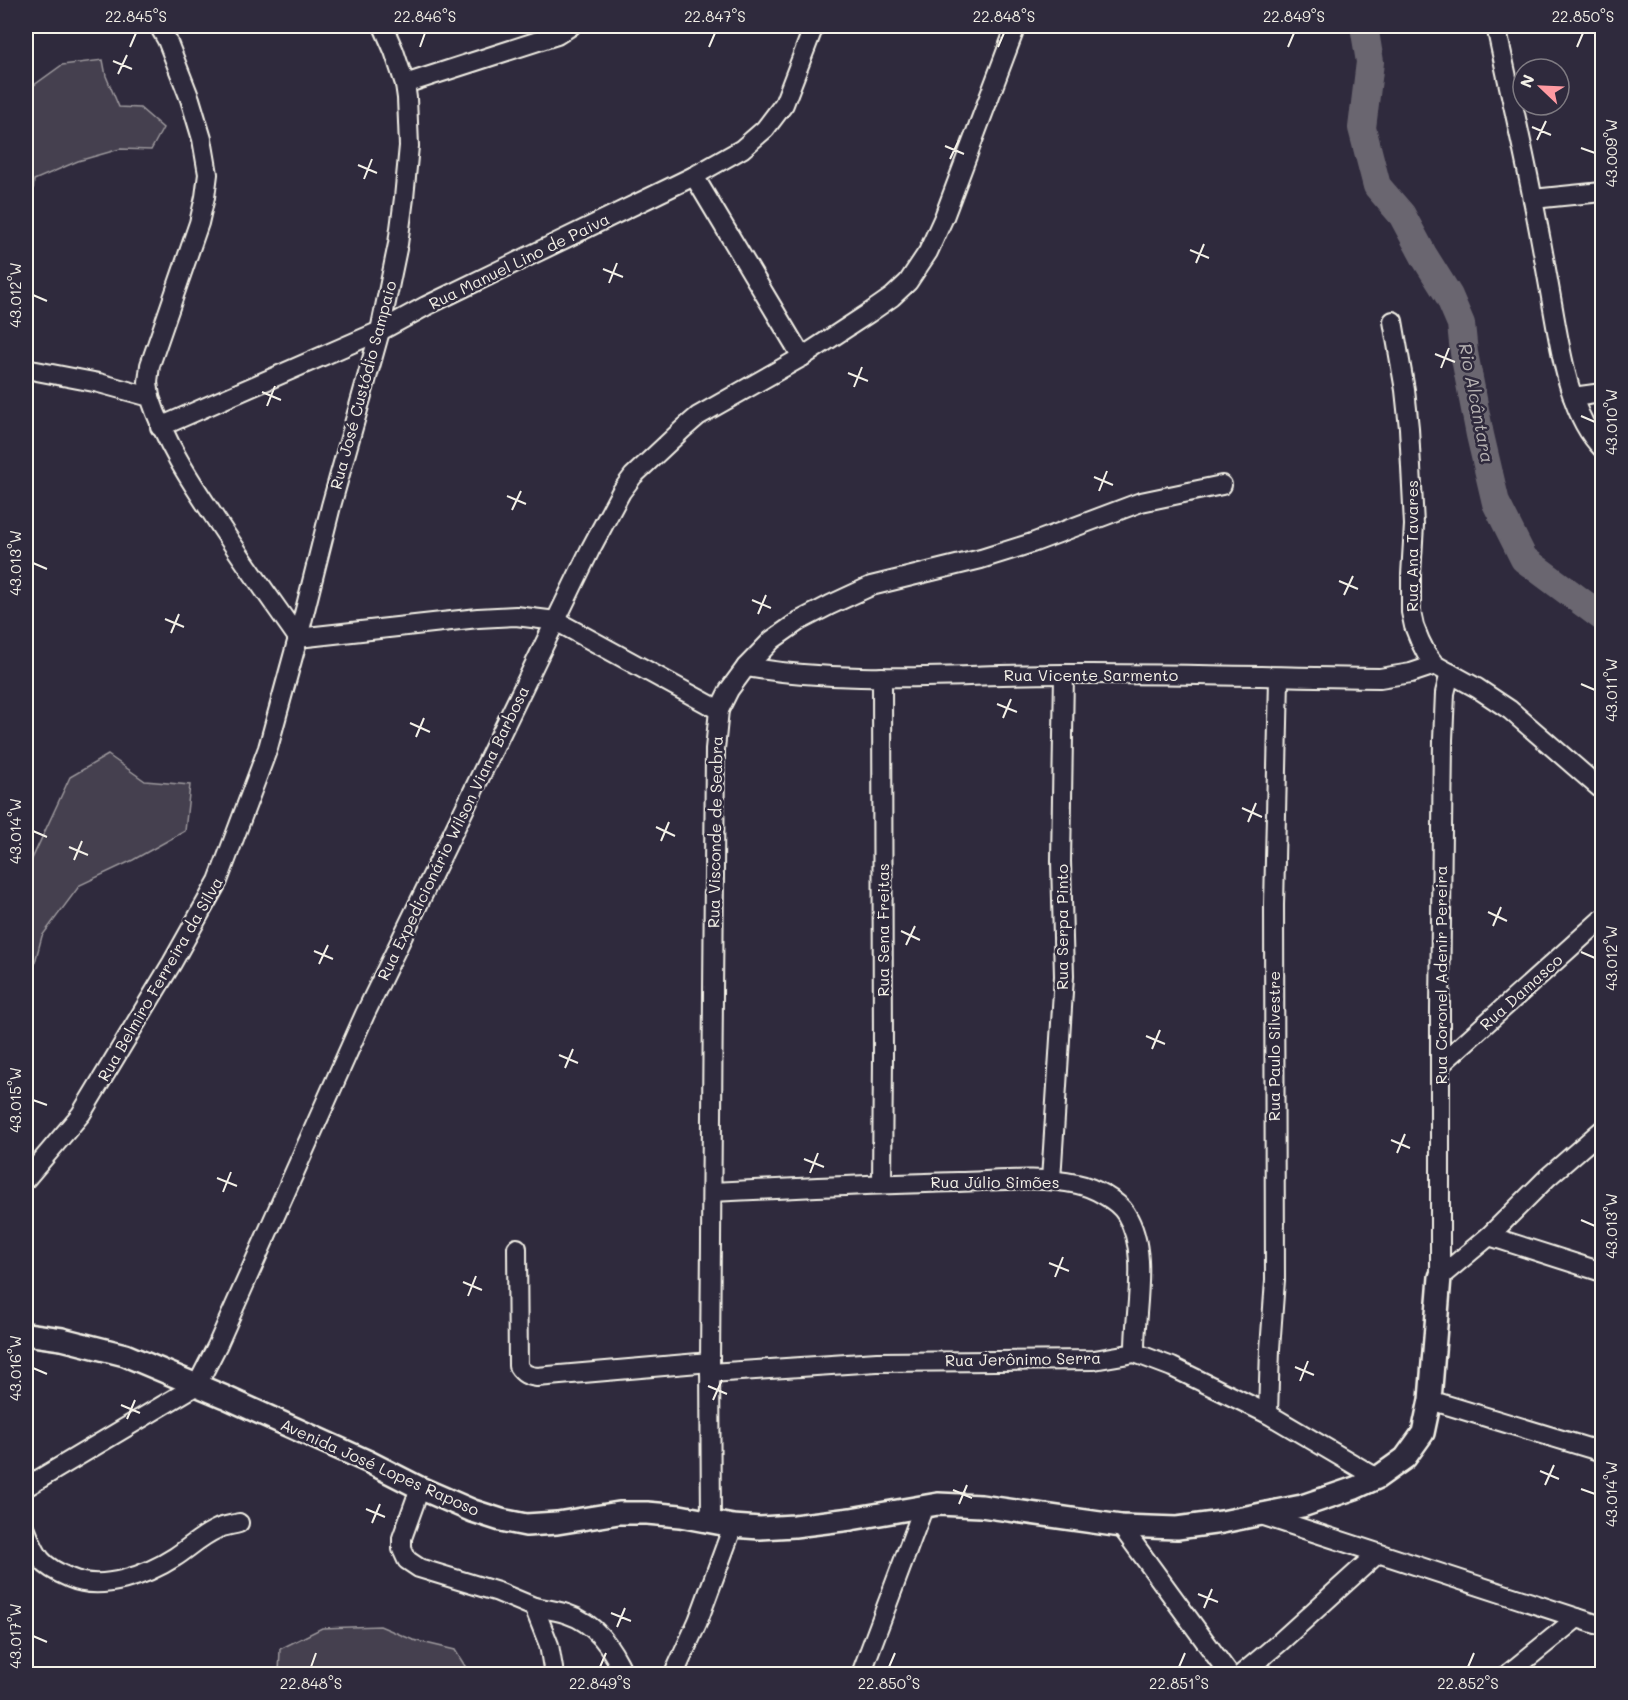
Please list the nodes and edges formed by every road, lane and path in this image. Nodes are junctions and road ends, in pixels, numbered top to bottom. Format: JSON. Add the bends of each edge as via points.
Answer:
{"nodes":[{"id":1,"x":159,"y":26,"type":"edge"},
{"id":2,"x":383,"y":26,"type":"edge"},
{"id":3,"x":571,"y":26,"type":"edge"},
{"id":4,"x":814,"y":26,"type":"edge"},
{"id":5,"x":1016,"y":26,"type":"edge"},
{"id":6,"x":1496,"y":26,"type":"edge"},
{"id":7,"x":405,"y":84,"type":"junction"},
{"id":8,"x":694,"y":177,"type":"junction"},
{"id":9,"x":1602,"y":192,"type":"edge"},
{"id":10,"x":1533,"y":199,"type":"junction"},
{"id":11,"x":1393,"y":321,"type":"dead end"},
{"id":12,"x":380,"y":331,"type":"junction"},
{"id":13,"x":802,"y":357,"type":"junction"},
{"id":14,"x":26,"y":369,"type":"edge"},
{"id":15,"x":1602,"y":393,"type":"edge"},
{"id":16,"x":150,"y":397,"type":"junction"},
{"id":17,"x":1574,"y":398,"type":"junction"},
{"id":18,"x":160,"y":427,"type":"junction"},
{"id":19,"x":1602,"y":448,"type":"edge"},
{"id":20,"x":1222,"y":485,"type":"dead end"},
{"id":21,"x":556,"y":621,"type":"junction"},
{"id":22,"x":298,"y":638,"type":"junction"},
{"id":23,"x":746,"y":667,"type":"junction"},
{"id":24,"x":1443,"y":669,"type":"junction"},
{"id":25,"x":1064,"y":674,"type":"junction"},
{"id":26,"x":882,"y":676,"type":"junction"},
{"id":27,"x":1279,"y":678,"type":"junction"},
{"id":28,"x":719,"y":710,"type":"junction"},
{"id":29,"x":1602,"y":790,"type":"edge"},
{"id":30,"x":1602,"y":919,"type":"edge"},
{"id":31,"x":1440,"y":1065,"type":"junction"},
{"id":32,"x":1602,"y":1130,"type":"edge"},
{"id":33,"x":26,"y":1179,"type":"edge"},
{"id":34,"x":1051,"y":1180,"type":"junction"},
{"id":35,"x":882,"y":1184,"type":"junction"},
{"id":36,"x":712,"y":1192,"type":"junction"},
{"id":37,"x":1489,"y":1236,"type":"junction"},
{"id":38,"x":517,"y":1248,"type":"dead end"},
{"id":39,"x":1602,"y":1272,"type":"edge"},
{"id":40,"x":1440,"y":1277,"type":"junction"},
{"id":41,"x":26,"y":1334,"type":"edge"},
{"id":42,"x":1135,"y":1353,"type":"junction"},
{"id":43,"x":710,"y":1367,"type":"junction"},
{"id":44,"x":197,"y":1385,"type":"junction"},
{"id":45,"x":1430,"y":1400,"type":"junction"},
{"id":46,"x":1268,"y":1414,"type":"junction"},
{"id":47,"x":1602,"y":1452,"type":"edge"},
{"id":48,"x":1377,"y":1478,"type":"junction"},
{"id":49,"x":26,"y":1487,"type":"edge"},
{"id":50,"x":420,"y":1488,"type":"junction"},
{"id":51,"x":924,"y":1506,"type":"junction"},
{"id":52,"x":1261,"y":1515,"type":"junction"},
{"id":53,"x":711,"y":1521,"type":"junction"},
{"id":54,"x":239,"y":1523,"type":"dead end"},
{"id":55,"x":734,"y":1526,"type":"junction"},
{"id":56,"x":1121,"y":1526,"type":"junction"},
{"id":57,"x":26,"y":1530,"type":"edge"},
{"id":58,"x":1377,"y":1554,"type":"junction"},
{"id":59,"x":534,"y":1606,"type":"junction"},
{"id":60,"x":1577,"y":1618,"type":"junction"},
{"id":61,"x":1602,"y":1626,"type":"edge"},
{"id":62,"x":554,"y":1674,"type":"edge"},
{"id":63,"x":624,"y":1674,"type":"edge"},
{"id":64,"x":674,"y":1674,"type":"edge"},
{"id":65,"x":861,"y":1674,"type":"edge"},
{"id":66,"x":1229,"y":1674,"type":"edge"},
{"id":67,"x":1242,"y":1674,"type":"edge"},
{"id":68,"x":1508,"y":1674,"type":"edge"}],
"edges":[{"from":1,"to":16,"type":"street","via":[[190,99],[208,174],[199,223],[150,365]]},
{"from":2,"to":7,"type":"street","name":"Rua José Custódio Sampaio"},
{"from":3,"to":7,"type":"street","via":[[557,35]]},
{"from":4,"to":8,"type":"street","name":"Rua Manuel Lino de Paiva","via":[[784,104],[765,129],[742,149]]},
{"from":5,"to":13,"type":"street","name":"Rua Expedicionário Wilson Viana Barbosa","via":[[928,252],[908,282],[891,297]]},
{"from":6,"to":10,"type":"street"},
{"from":7,"to":12,"type":"street","name":"Rua José Custódio Sampaio","via":[[409,146],[404,198]]},
{"from":8,"to":12,"type":"street","name":"Rua Manuel Lino de Paiva"},
{"from":8,"to":13,"type":"street"},
{"from":9,"to":10,"type":"street"},
{"from":10,"to":17,"type":"street","via":[[1562,358]]},
{"from":11,"to":24,"type":"street","name":"Rua Ana Tavares","via":[[1405,390],[1413,482],[1411,612],[1426,653]]},
{"from":12,"to":18,"type":"street","name":"Rua Manuel Lino de Paiva"},
{"from":12,"to":22,"type":"street","name":"Rua José Custódio Sampaio"},
{"from":13,"to":21,"type":"street","name":"Rua Expedicionário Wilson Viana Barbosa","via":[[698,416],[633,476],[590,550]]},
{"from":14,"to":16,"type":"street"},
{"from":15,"to":17,"type":"street"},
{"from":16,"to":18,"type":"street"},
{"from":17,"to":19,"type":"street","via":[[1591,435]]},
{"from":18,"to":22,"type":"street","via":[[240,557]]},
{"from":20,"to":23,"type":"street","name":"Rua Visconde de Seabra","via":[[1141,502],[1022,547],[871,586],[800,621],[772,640]]},
{"from":21,"to":22,"type":"street","via":[[516,616],[478,618]]},
{"from":21,"to":28,"type":"street"},
{"from":21,"to":44,"type":"street","name":"Rua Expedicionário Wilson Viana Barbosa","via":[[364,1014]]},
{"from":22,"to":33,"type":"street","name":"Rua Belmiro Ferreira da Silva","via":[[268,748],[218,880],[81,1114]]},
{"from":23,"to":26,"type":"street","name":"Rua Vicente Sarmento","via":[[785,674]]},
{"from":23,"to":28,"type":"street","name":"Rua Visconde de Seabra"},
{"from":24,"to":27,"type":"street","name":"Rua Vicente Sarmento","via":[[1380,678]]},
{"from":24,"to":29,"type":"street","name":"Rua Ana Tavares","via":[[1510,710]]},
{"from":24,"to":31,"type":"street","name":"Rua Coronel Adenir Pereira","via":[[1446,693]]},
{"from":25,"to":26,"type":"street","name":"Rua Vicente Sarmento"},
{"from":25,"to":27,"type":"street","name":"Rua Vicente Sarmento"},
{"from":25,"to":34,"type":"street","name":"Rua Serpa Pinto","via":[[1064,976]]},
{"from":26,"to":35,"type":"street","name":"Rua Sena Freitas"},
{"from":27,"to":46,"type":"street","name":"Rua Paulo Silvestre","via":[[1274,904],[1275,1280]]},
{"from":28,"to":36,"type":"street","name":"Rua Visconde de Seabra","via":[[715,749]]},
{"from":30,"to":31,"type":"street","name":"Rua Damasco"},
{"from":31,"to":40,"type":"street","name":"Rua Coronel Adenir Pereira"},
{"from":32,"to":37,"type":"street"},
{"from":34,"to":35,"type":"street","name":"Rua Júlio Simões"},
{"from":34,"to":42,"type":"street","name":"Rua Júlio Simões","via":[[1079,1184],[1102,1193],[1126,1213],[1137,1240],[1139,1270]]},
{"from":35,"to":36,"type":"street","name":"Rua Júlio Simões"},
{"from":36,"to":43,"type":"street","name":"Rua Visconde de Seabra"},
{"from":37,"to":39,"type":"street"},
{"from":37,"to":40,"type":"street"},
{"from":38,"to":43,"type":"street","name":"Rua Jerônimo Serra","via":[[518,1366],[528,1376]]},
{"from":40,"to":45,"type":"street","name":"Avenida José Lopes Raposo"},
{"from":41,"to":44,"type":"street","name":"Avenida José Lopes Raposo","via":[[125,1355]]},
{"from":42,"to":43,"type":"street","name":"Rua Jerônimo Serra","via":[[1094,1360]]},
{"from":42,"to":46,"type":"street"},
{"from":43,"to":53,"type":"street","name":"Rua Visconde de Seabra"},
{"from":44,"to":49,"type":"street"},
{"from":44,"to":50,"type":"street","name":"Avenida José Lopes Raposo"},
{"from":45,"to":47,"type":"street"},
{"from":45,"to":48,"type":"street","name":"Avenida José Lopes Raposo","via":[[1423,1433],[1405,1458]]},
{"from":46,"to":48,"type":"street"},
{"from":48,"to":52,"type":"street","name":"Avenida José Lopes Raposo","via":[[1302,1506]]},
{"from":50,"to":53,"type":"street","name":"Avenida José Lopes Raposo","via":[[473,1511],[526,1525],[619,1513]]},
{"from":50,"to":59,"type":"street","via":[[402,1538],[407,1560],[419,1568]]},
{"from":51,"to":55,"type":"street","name":"Avenida José Lopes Raposo","via":[[794,1526]]},
{"from":51,"to":56,"type":"street","name":"Avenida José Lopes Raposo","via":[[981,1506]]},
{"from":51,"to":65,"type":"street"},
{"from":52,"to":56,"type":"street","name":"Avenida José Lopes Raposo","via":[[1177,1528]]},
{"from":52,"to":58,"type":"street"},
{"from":53,"to":55,"type":"street","name":"Avenida José Lopes Raposo"},
{"from":54,"to":57,"type":"street","via":[[219,1528],[174,1558],[135,1576],[104,1584],[77,1581],[51,1570],[35,1554]]},
{"from":55,"to":64,"type":"street"},
{"from":56,"to":66,"type":"street"},
{"from":58,"to":60,"type":"street"},
{"from":58,"to":67,"type":"street"},
{"from":59,"to":62,"type":"street","via":[[549,1645]]},
{"from":59,"to":63,"type":"street","via":[[568,1614],[587,1624],[601,1635]]},
{"from":60,"to":61,"type":"street"},
{"from":60,"to":68,"type":"street"}]}
